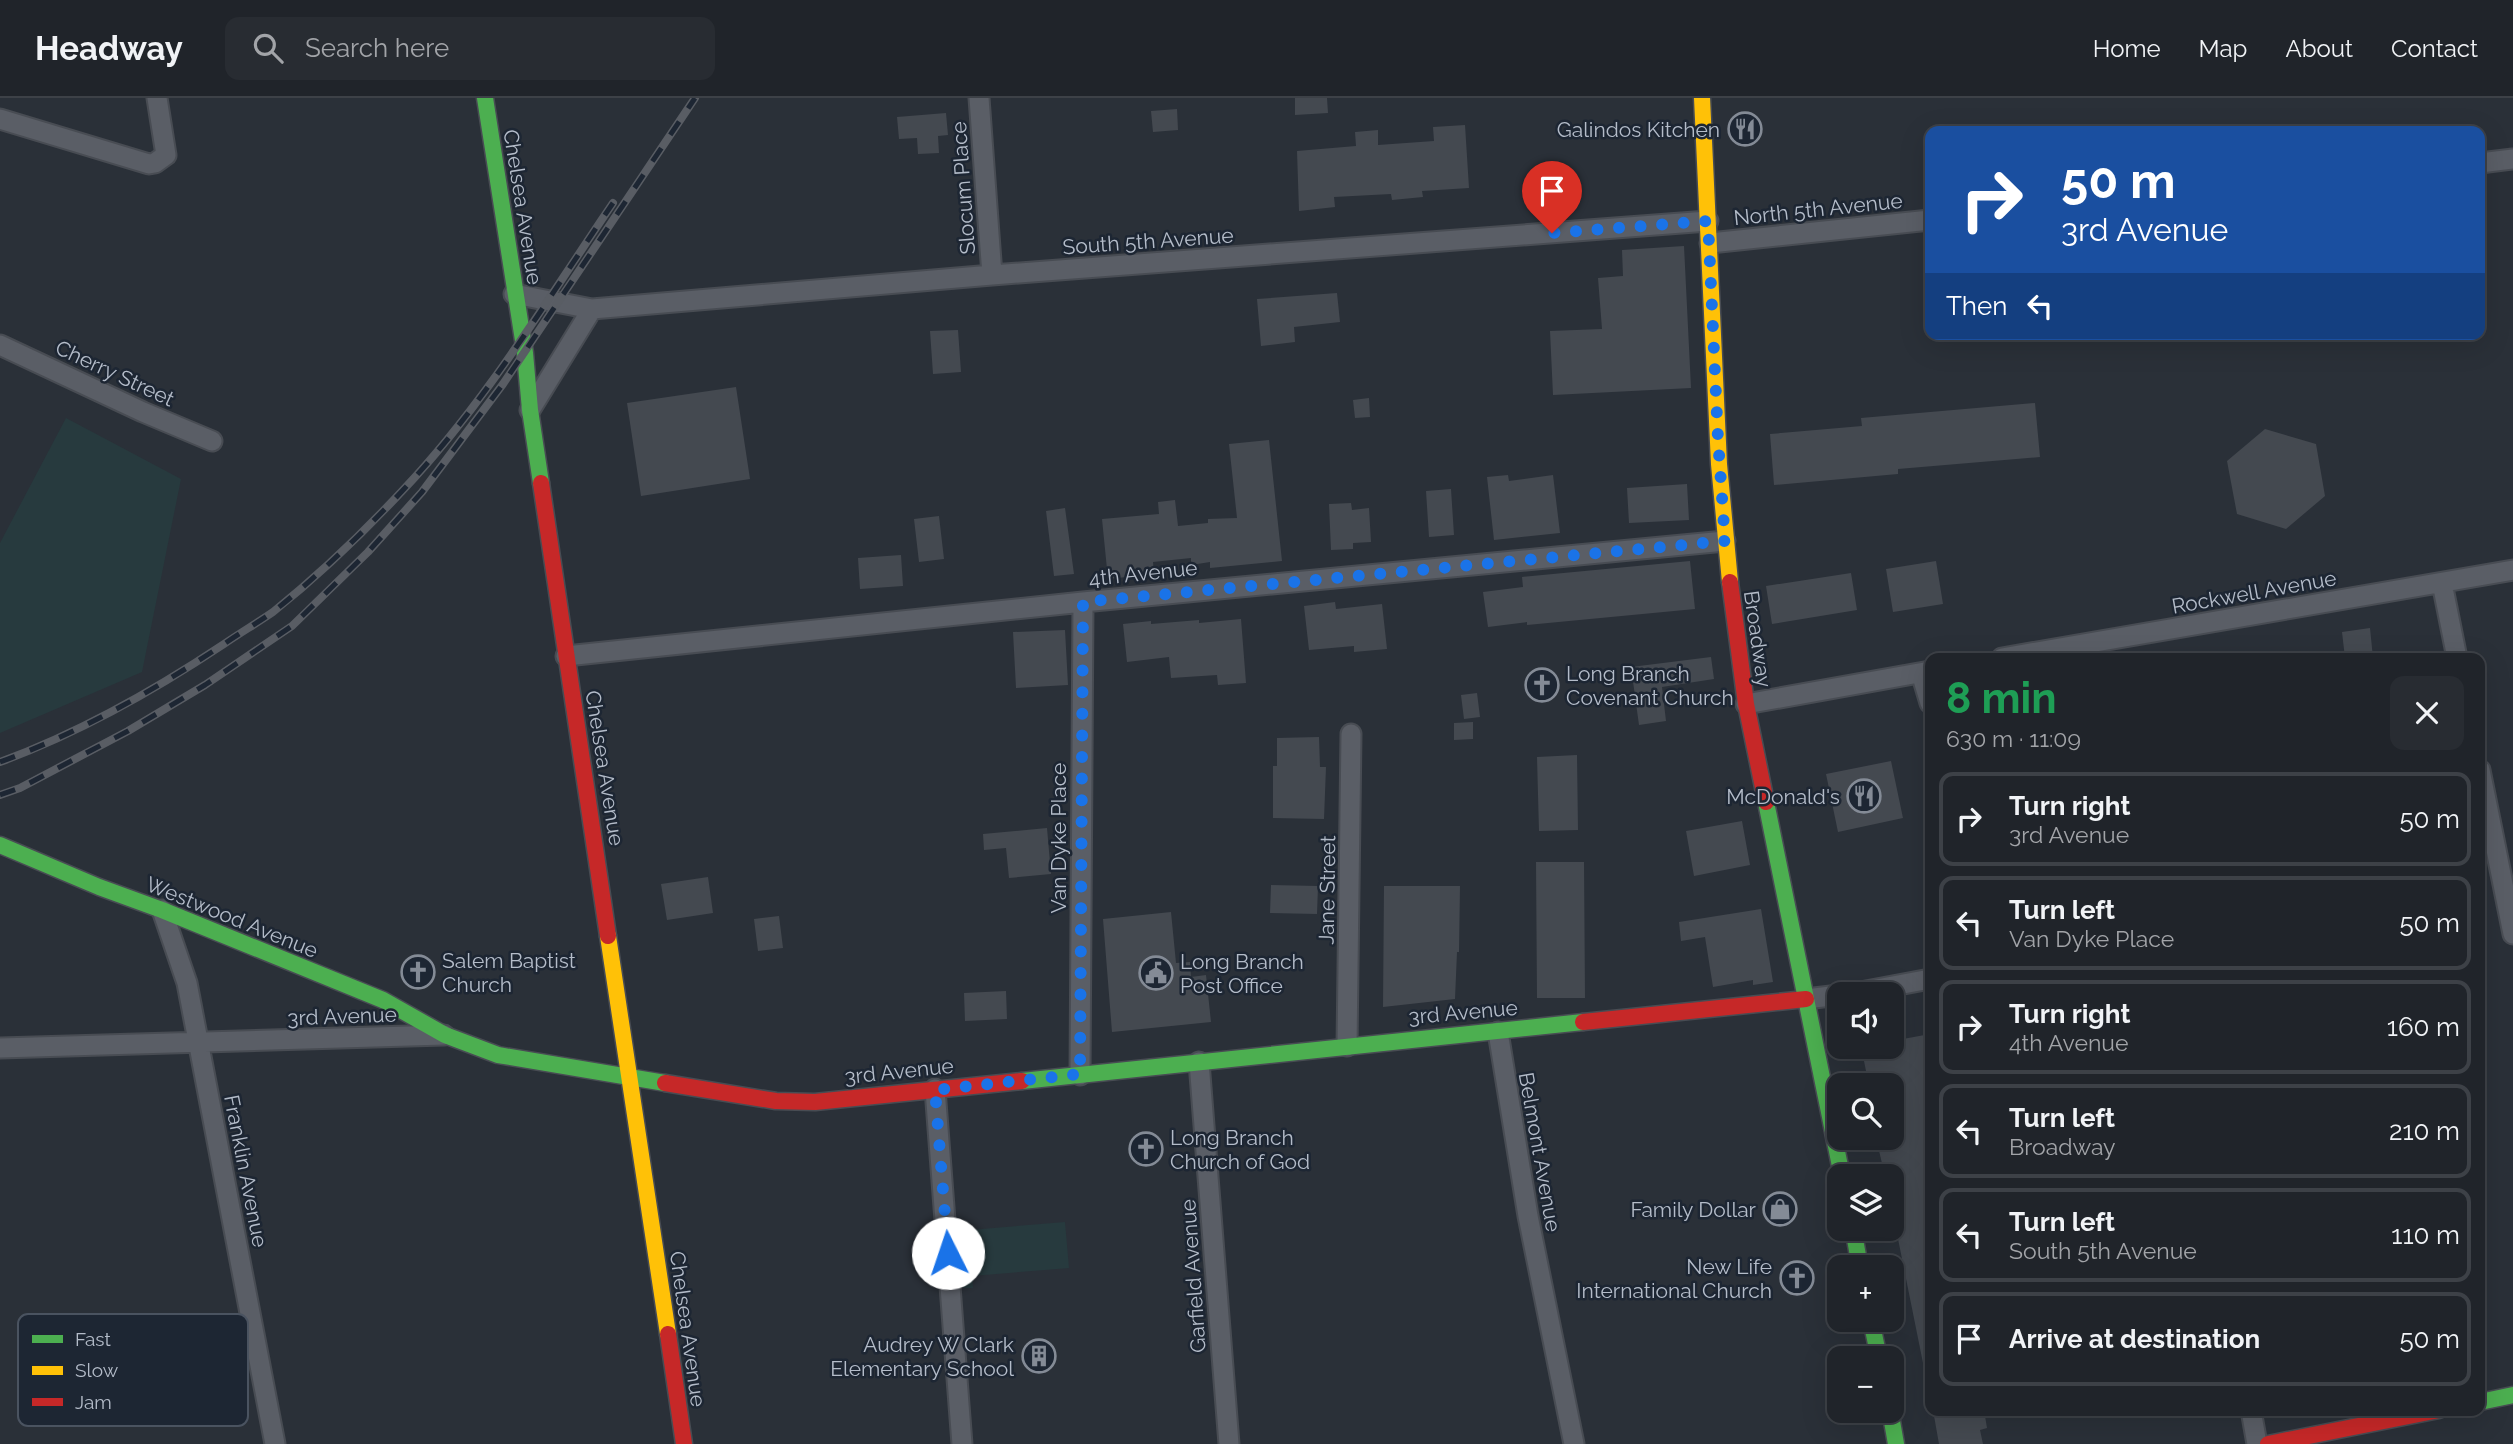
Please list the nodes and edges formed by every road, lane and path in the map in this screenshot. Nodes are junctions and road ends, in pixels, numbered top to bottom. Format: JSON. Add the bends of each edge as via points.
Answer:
{"nodes":[{"id":1,"x":157,"y":98,"type":"edge"},
{"id":2,"x":485,"y":98,"type":"edge"},
{"id":3,"x":979,"y":98,"type":"edge"},
{"id":4,"x":1702,"y":98,"type":"edge"},
{"id":5,"x":3,"y":126,"type":"edge"},
{"id":6,"x":2513,"y":159,"type":"edge"},
{"id":7,"x":2485,"y":162,"type":"edge"},
{"id":8,"x":1708,"y":221,"type":"junction"},
{"id":9,"x":1925,"y":221,"type":"edge"},
{"id":10,"x":1710,"y":243,"type":"junction"},
{"id":11,"x":992,"y":275,"type":"junction"},
{"id":12,"x":514,"y":294,"type":"junction"},
{"id":13,"x":592,"y":309,"type":"junction"},
{"id":14,"x":0,"y":345,"type":"edge"},
{"id":15,"x":530,"y":410,"type":"junction"},
{"id":16,"x":212,"y":441,"type":"dead end"},
{"id":17,"x":1725,"y":541,"type":"junction"},
{"id":18,"x":2513,"y":570,"type":"edge"},
{"id":19,"x":2442,"y":583,"type":"junction"},
{"id":20,"x":1083,"y":602,"type":"junction"},
{"id":21,"x":2095,"y":650,"type":"edge"},
{"id":22,"x":2060,"y":653,"type":"edge"},
{"id":23,"x":2456,"y":653,"type":"edge"},
{"id":24,"x":566,"y":656,"type":"junction"},
{"id":25,"x":1925,"y":672,"type":"edge"},
{"id":26,"x":1746,"y":704,"type":"junction"},
{"id":27,"x":1351,"y":734,"type":"dead end"},
{"id":28,"x":2485,"y":795,"type":"edge"},
{"id":29,"x":0,"y":845,"type":"edge"},
{"id":30,"x":162,"y":910,"type":"junction"},
{"id":31,"x":2513,"y":934,"type":"edge"},
{"id":32,"x":1925,"y":980,"type":"edge"},
{"id":33,"x":1904,"y":984,"type":"edge"},
{"id":34,"x":1827,"y":996,"type":"edge"},
{"id":35,"x":1806,"y":999,"type":"junction"},
{"id":36,"x":1497,"y":1032,"type":"junction"},
{"id":37,"x":445,"y":1035,"type":"junction"},
{"id":38,"x":199,"y":1043,"type":"junction"},
{"id":39,"x":1347,"y":1046,"type":"junction"},
{"id":40,"x":0,"y":1048,"type":"edge"},
{"id":41,"x":1199,"y":1062,"type":"junction"},
{"id":42,"x":1080,"y":1074,"type":"junction"},
{"id":43,"x":630,"y":1077,"type":"junction"},
{"id":44,"x":935,"y":1090,"type":"junction"},
{"id":45,"x":1840,"y":1164,"type":"edge"},
{"id":46,"x":2513,"y":1395,"type":"edge"},
{"id":47,"x":2485,"y":1401,"type":"edge"},
{"id":48,"x":2252,"y":1416,"type":"edge"},
{"id":49,"x":2409,"y":1416,"type":"edge"},
{"id":50,"x":1892,"y":1423,"type":"edge"},
{"id":51,"x":275,"y":1444,"type":"edge"},
{"id":52,"x":684,"y":1444,"type":"edge"},
{"id":53,"x":962,"y":1444,"type":"edge"},
{"id":54,"x":1229,"y":1444,"type":"edge"},
{"id":55,"x":1574,"y":1444,"type":"edge"},
{"id":56,"x":1896,"y":1444,"type":"edge"},
{"id":57,"x":2257,"y":1444,"type":"edge"},
{"id":58,"x":2268,"y":1444,"type":"edge"}],
"edges":[{"from":1,"to":5,"type":"street","via":[[166,155],[155,163]]},
{"from":2,"to":12,"type":"street","name":"Chelsea Avenue"},
{"from":3,"to":11,"type":"street","name":"Slocum Place"},
{"from":4,"to":8,"type":"street","name":"Broadway"},
{"from":6,"to":7,"type":"street"},
{"from":8,"to":10,"type":"street","name":"Broadway"},
{"from":8,"to":11,"type":"street","name":"South 5th Avenue"},
{"from":9,"to":10,"type":"street","name":"North 5th Avenue"},
{"from":10,"to":17,"type":"street","name":"Broadway"},
{"from":11,"to":13,"type":"street","name":"South 5th Avenue"},
{"from":12,"to":13,"type":"street","name":"South 5th Avenue"},
{"from":12,"to":15,"type":"street","name":"Chelsea Avenue"},
{"from":13,"to":15,"type":"street"},
{"from":14,"to":16,"type":"street","name":"Cherry Street"},
{"from":15,"to":24,"type":"street","name":"Chelsea Avenue"},
{"from":17,"to":20,"type":"street","name":"4th Avenue"},
{"from":17,"to":26,"type":"street","name":"Broadway"},
{"from":18,"to":19,"type":"street","name":"Rockwell Avenue"},
{"from":19,"to":21,"type":"street","name":"Rockwell Avenue"},
{"from":19,"to":23,"type":"street"},
{"from":20,"to":24,"type":"street","name":"4th Avenue"},
{"from":20,"to":42,"type":"street","name":"Van Dyke Place"},
{"from":21,"to":22,"type":"street","name":"Rockwell Avenue"},
{"from":24,"to":43,"type":"street","name":"Chelsea Avenue"},
{"from":25,"to":26,"type":"street"},
{"from":26,"to":35,"type":"street","name":"Broadway"},
{"from":27,"to":39,"type":"street","name":"Jane Street"},
{"from":28,"to":31,"type":"street"},
{"from":29,"to":30,"type":"street","name":"Westwood Avenue"},
{"from":30,"to":37,"type":"street","name":"Westwood Avenue","via":[[383,1000]]},
{"from":30,"to":38,"type":"street","name":"Franklin Avenue","via":[[187,983]]},
{"from":32,"to":33,"type":"street"},
{"from":34,"to":35,"type":"street"},
{"from":35,"to":36,"type":"street","name":"3rd Avenue"},
{"from":35,"to":45,"type":"street","name":"Broadway"},
{"from":36,"to":39,"type":"street","name":"3rd Avenue"},
{"from":36,"to":55,"type":"street","name":"Belmont Avenue"},
{"from":37,"to":38,"type":"street","name":"3rd Avenue"},
{"from":37,"to":43,"type":"street","name":"3rd Avenue","via":[[498,1055]]},
{"from":38,"to":40,"type":"street","name":"3rd Avenue"},
{"from":38,"to":51,"type":"street","name":"Franklin Avenue"},
{"from":39,"to":41,"type":"street","name":"3rd Avenue"},
{"from":41,"to":42,"type":"street","name":"3rd Avenue"},
{"from":41,"to":54,"type":"street","name":"Garfield Avenue"},
{"from":42,"to":44,"type":"street","name":"3rd Avenue"},
{"from":43,"to":44,"type":"street","name":"3rd Avenue","via":[[776,1101],[815,1102]]},
{"from":43,"to":52,"type":"street","name":"Chelsea Avenue"},
{"from":44,"to":53,"type":"street"},
{"from":46,"to":47,"type":"street"},
{"from":48,"to":57,"type":"street"},
{"from":49,"to":58,"type":"street"},
{"from":50,"to":56,"type":"street"}]}
